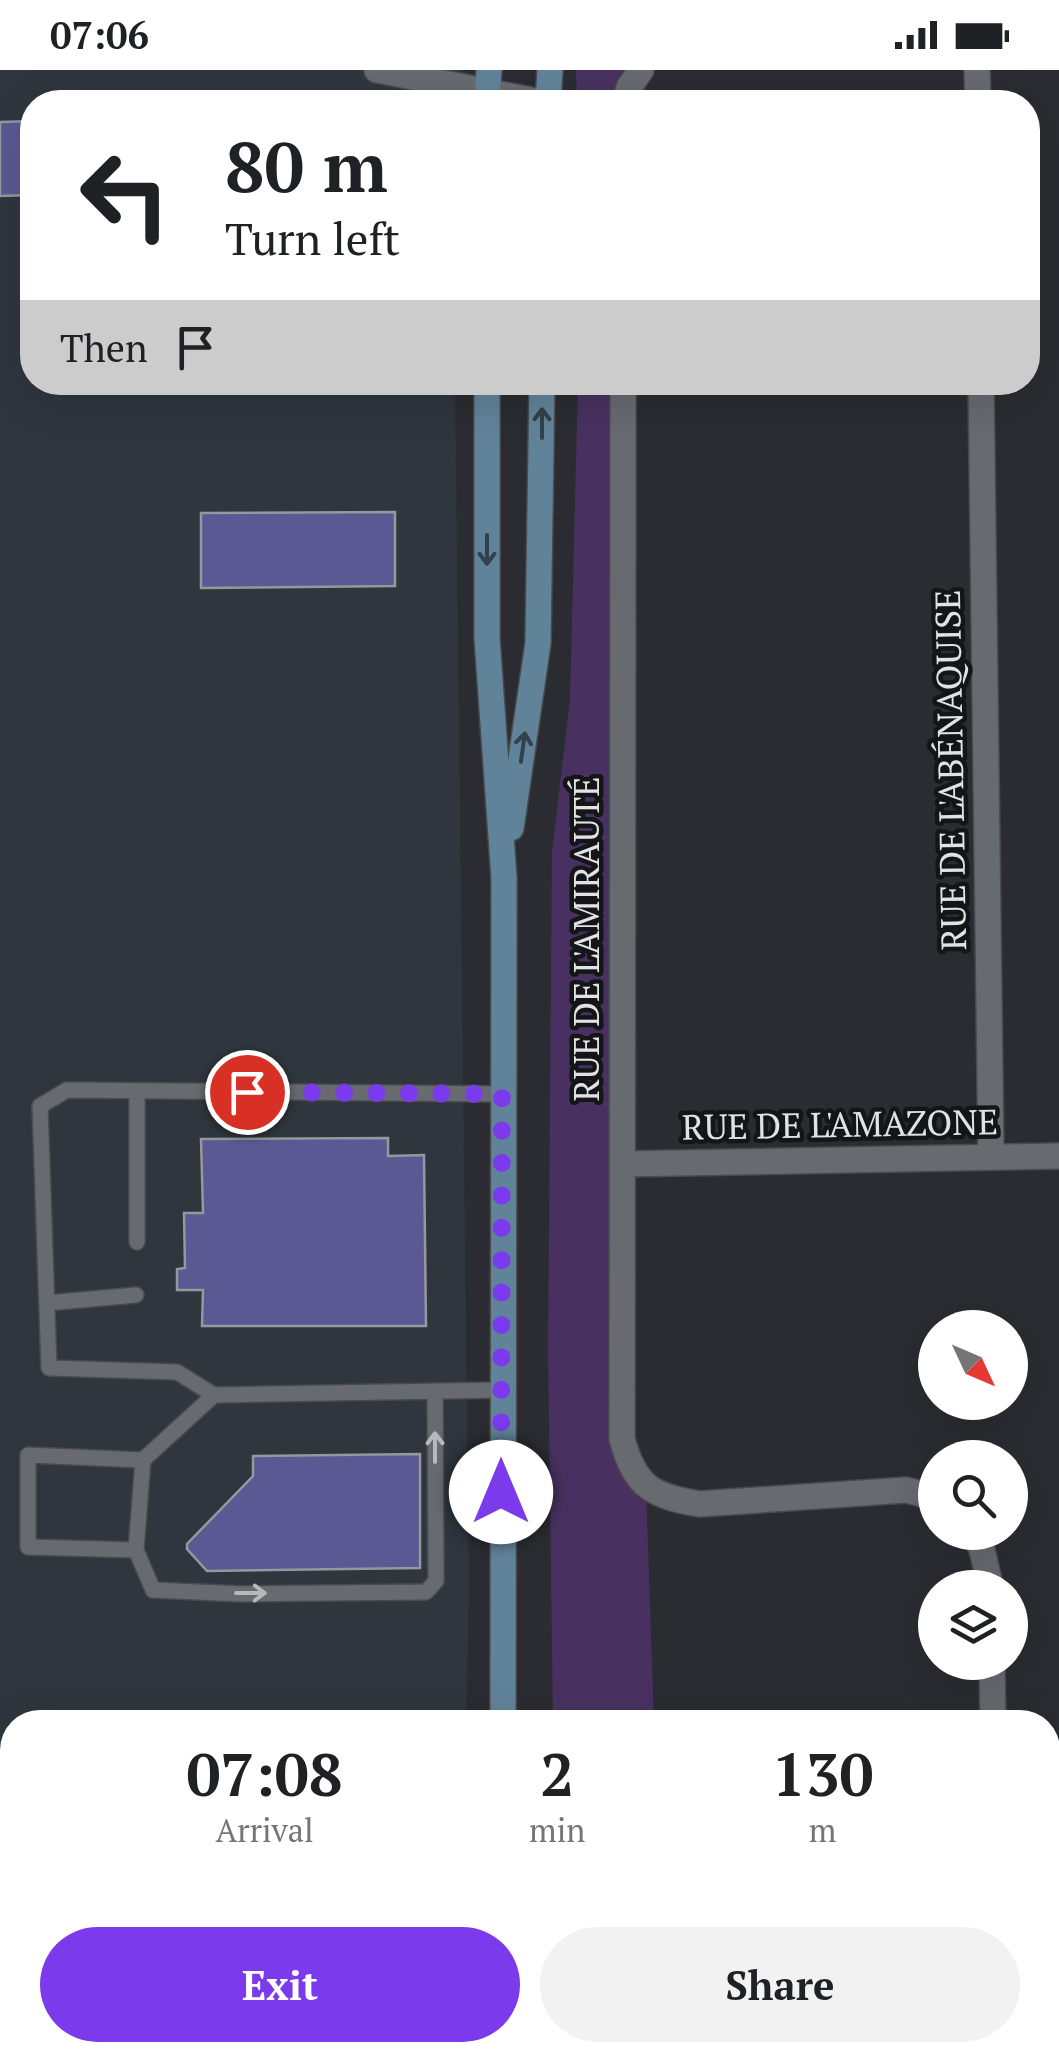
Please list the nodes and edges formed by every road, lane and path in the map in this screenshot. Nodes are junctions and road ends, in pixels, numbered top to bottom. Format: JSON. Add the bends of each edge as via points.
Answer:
{"nodes":[{"id":1,"x":377,"y":70,"type":"edge"},
{"id":2,"x":488,"y":88,"type":"edge"},
{"id":3,"x":487,"y":395,"type":"edge"},
{"id":4,"x":542,"y":395,"type":"edge"},
{"id":5,"x":623,"y":395,"type":"edge"},
{"id":6,"x":981,"y":395,"type":"edge"},
{"id":7,"x":504,"y":878,"type":"junction"},
{"id":8,"x":137,"y":1091,"type":"junction"},
{"id":9,"x":502,"y":1094,"type":"junction"},
{"id":10,"x":1059,"y":1156,"type":"edge"},
{"id":11,"x":991,"y":1157,"type":"junction"},
{"id":12,"x":622,"y":1164,"type":"junction"},
{"id":13,"x":138,"y":1242,"type":"dead end"},
{"id":14,"x":136,"y":1295,"type":"dead end"},
{"id":15,"x":46,"y":1303,"type":"junction"},
{"id":16,"x":502,"y":1390,"type":"junction"},
{"id":17,"x":434,"y":1391,"type":"junction"},
{"id":18,"x":214,"y":1395,"type":"junction"},
{"id":19,"x":143,"y":1460,"type":"junction"},
{"id":20,"x":918,"y":1493,"type":"edge"},
{"id":21,"x":136,"y":1550,"type":"junction"},
{"id":22,"x":993,"y":1680,"type":"edge"},
{"id":23,"x":503,"y":1710,"type":"edge"},
{"id":24,"x":994,"y":1710,"type":"edge"}],
"edges":[{"from":1,"to":2,"type":"street"},
{"from":3,"to":7,"type":"main road","one_way":true,"via":[[487,638]]},
{"from":7,"to":4,"type":"main road","one_way":true,"via":[[538,643]]},
{"from":5,"to":12,"type":"street","name":"RUE DE L'AMIRAUTÉ"},
{"from":6,"to":11,"type":"street","name":"RUE DE L'ABÉNAQUISE"},
{"from":7,"to":9,"type":"main road"},
{"from":8,"to":9,"type":"lane"},
{"from":8,"to":13,"type":"lane"},
{"from":8,"to":15,"type":"lane","via":[[66,1090],[40,1106]]},
{"from":9,"to":16,"type":"main road"},
{"from":10,"to":11,"type":"street","name":"RUE DE L'AMAZONE"},
{"from":11,"to":12,"type":"street","name":"RUE DE L'AMAZONE"},
{"from":12,"to":20,"type":"street","name":"RUE DE L'AMIRAUTÉ","via":[[622,1438],[629,1465],[646,1488],[700,1504]]},
{"from":14,"to":15,"type":"lane"},
{"from":15,"to":18,"type":"lane","via":[[50,1368],[177,1372]]},
{"from":16,"to":17,"type":"lane"},
{"from":16,"to":23,"type":"main road"},
{"from":17,"to":18,"type":"lane"},
{"from":21,"to":17,"type":"lane","one_way":true,"via":[[153,1590],[426,1592],[436,1582]]},
{"from":18,"to":19,"type":"lane"},
{"from":19,"to":21,"type":"lane"},
{"from":19,"to":21,"type":"lane","via":[[28,1454],[28,1547]]},
{"from":22,"to":24,"type":"street"}]}
